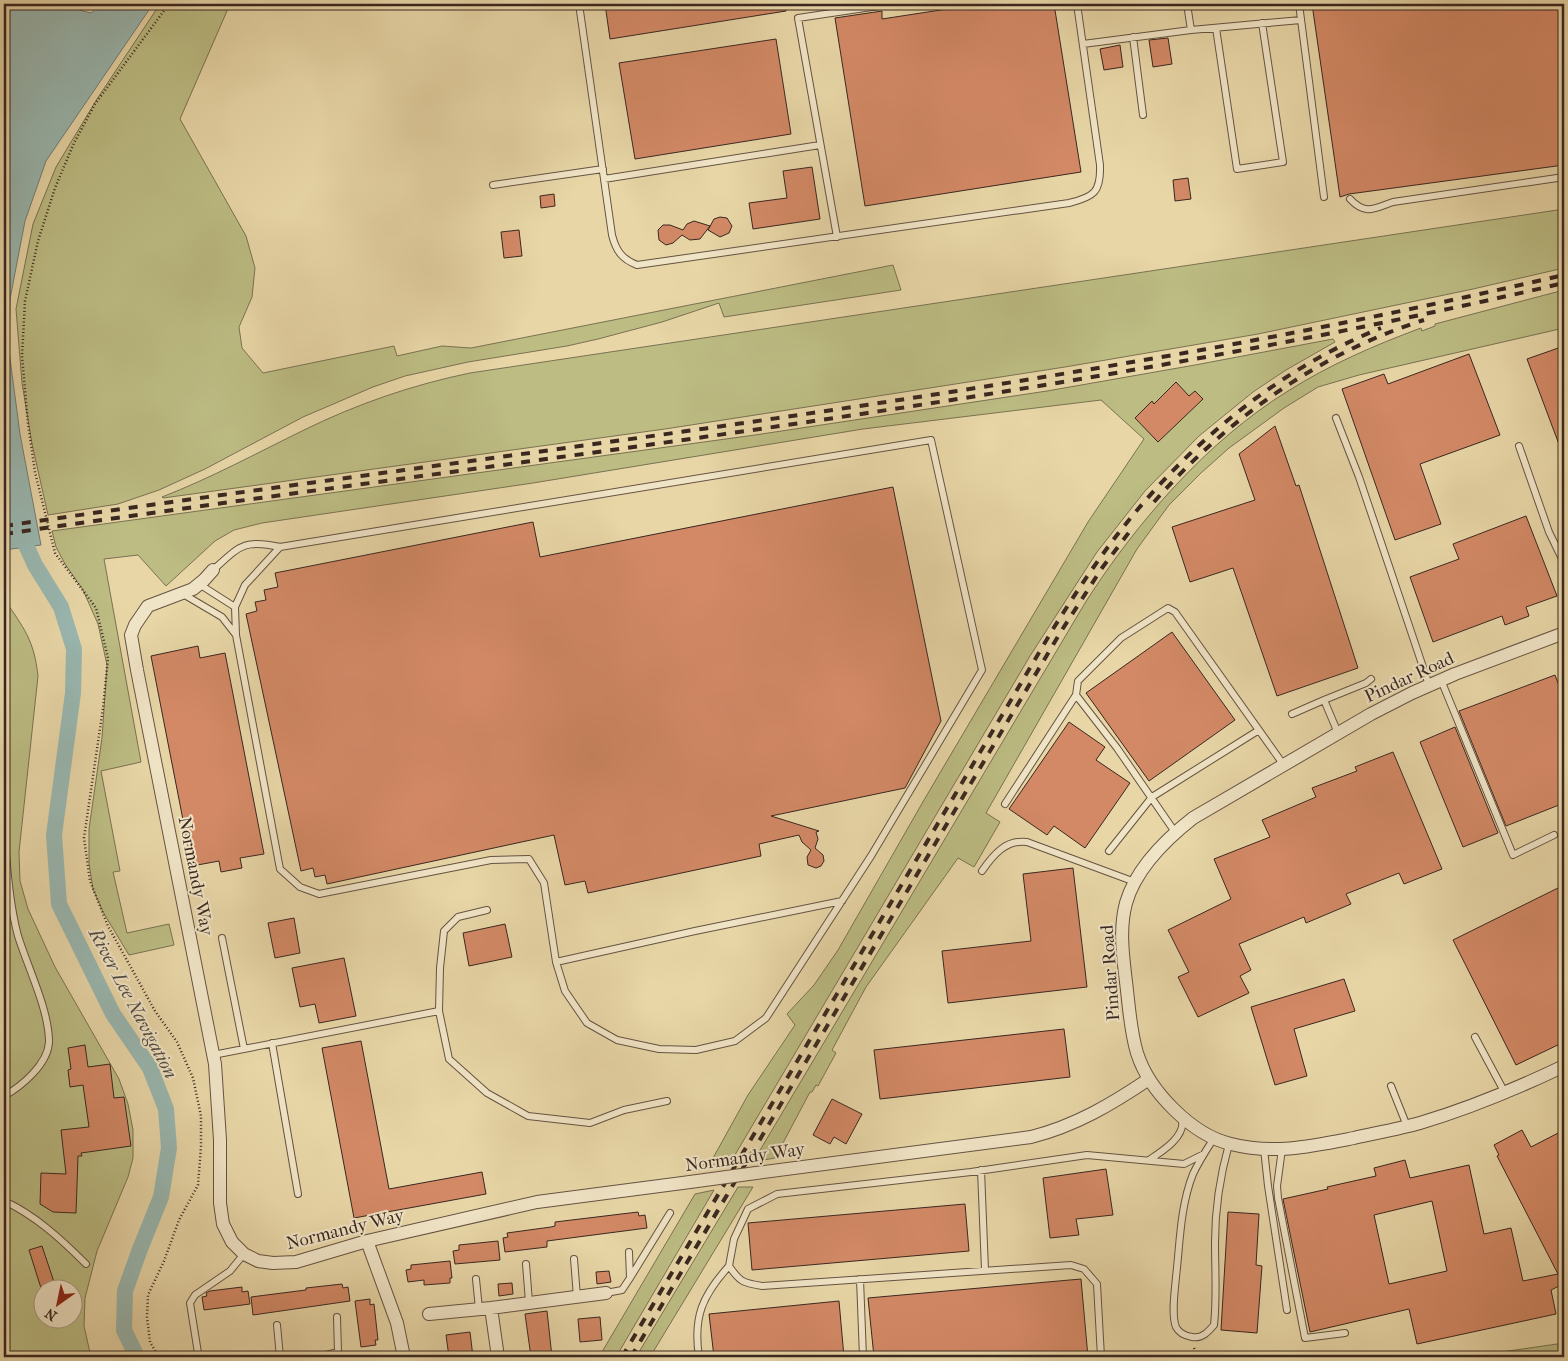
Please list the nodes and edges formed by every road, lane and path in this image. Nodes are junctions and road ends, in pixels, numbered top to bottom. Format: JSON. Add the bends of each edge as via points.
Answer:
{"nodes":[{"id":1,"x":169,"y":4,"type":"edge"},
{"id":2,"x":579,"y":4,"type":"edge"},
{"id":3,"x":892,"y":4,"type":"edge"},
{"id":4,"x":1077,"y":4,"type":"edge"},
{"id":5,"x":1187,"y":4,"type":"edge"},
{"id":6,"x":1299,"y":4,"type":"edge"},
{"id":7,"x":1301,"y":20,"type":"junction"},
{"id":8,"x":1262,"y":23,"type":"junction"},
{"id":9,"x":1216,"y":28,"type":"junction"},
{"id":10,"x":1190,"y":30,"type":"junction"},
{"id":11,"x":1133,"y":37,"type":"junction"},
{"id":12,"x":1083,"y":44,"type":"junction"},
{"id":13,"x":1143,"y":115,"type":"dead end"},
{"id":14,"x":820,"y":145,"type":"junction"},
{"id":15,"x":602,"y":169,"type":"junction"},
{"id":16,"x":1564,"y":177,"type":"edge"},
{"id":17,"x":604,"y":179,"type":"junction"},
{"id":18,"x":493,"y":185,"type":"dead end"},
{"id":19,"x":1324,"y":197,"type":"dead end"},
{"id":20,"x":1350,"y":199,"type":"dead end"},
{"id":21,"x":837,"y":237,"type":"junction"},
{"id":22,"x":1336,"y":418,"type":"dead end"},
{"id":23,"x":1519,"y":446,"type":"dead end"},
{"id":24,"x":280,"y":547,"type":"junction"},
{"id":25,"x":1564,"y":563,"type":"edge"},
{"id":26,"x":213,"y":570,"type":"joint"},
{"id":27,"x":199,"y":584,"type":"junction"},
{"id":28,"x":181,"y":593,"type":"junction"},
{"id":29,"x":235,"y":607,"type":"junction"},
{"id":30,"x":1564,"y":633,"type":"edge"},
{"id":31,"x":236,"y":635,"type":"junction"},
{"id":32,"x":4,"y":638,"type":"edge"},
{"id":33,"x":1371,"y":679,"type":"dead end"},
{"id":34,"x":1441,"y":680,"type":"junction"},
{"id":35,"x":1429,"y":685,"type":"junction"},
{"id":36,"x":1076,"y":695,"type":"junction"},
{"id":37,"x":1324,"y":700,"type":"junction"},
{"id":38,"x":4,"y":701,"type":"edge"},
{"id":39,"x":1292,"y":714,"type":"dead end"},
{"id":40,"x":1259,"y":730,"type":"junction"},
{"id":41,"x":1338,"y":733,"type":"junction"},
{"id":42,"x":1284,"y":764,"type":"junction"},
{"id":43,"x":1152,"y":797,"type":"junction"},
{"id":44,"x":1005,"y":804,"type":"dead end"},
{"id":45,"x":4,"y":830,"type":"edge"},
{"id":46,"x":1175,"y":832,"type":"junction"},
{"id":47,"x":1554,"y":836,"type":"dead end"},
{"id":48,"x":1109,"y":851,"type":"dead end"},
{"id":49,"x":982,"y":871,"type":"dead end"},
{"id":50,"x":1135,"y":882,"type":"junction"},
{"id":51,"x":842,"y":901,"type":"junction"},
{"id":52,"x":487,"y":910,"type":"dead end"},
{"id":53,"x":222,"y":938,"type":"dead end"},
{"id":54,"x":556,"y":962,"type":"junction"},
{"id":55,"x":439,"y":1011,"type":"junction"},
{"id":56,"x":1475,"y":1037,"type":"dead end"},
{"id":57,"x":272,"y":1044,"type":"junction"},
{"id":58,"x":244,"y":1049,"type":"junction"},
{"id":59,"x":213,"y":1055,"type":"junction"},
{"id":60,"x":1564,"y":1066,"type":"edge"},
{"id":61,"x":1149,"y":1079,"type":"junction"},
{"id":62,"x":1391,"y":1086,"type":"dead end"},
{"id":63,"x":1505,"y":1093,"type":"junction"},
{"id":64,"x":4,"y":1096,"type":"edge"},
{"id":65,"x":667,"y":1101,"type":"dead end"},
{"id":66,"x":1181,"y":1115,"type":"junction"},
{"id":67,"x":1407,"y":1126,"type":"junction"},
{"id":68,"x":1214,"y":1138,"type":"junction"},
{"id":69,"x":1229,"y":1144,"type":"junction"},
{"id":70,"x":1264,"y":1149,"type":"junction"},
{"id":71,"x":1282,"y":1149,"type":"junction"},
{"id":72,"x":1204,"y":1154,"type":"junction"},
{"id":73,"x":1148,"y":1160,"type":"junction"},
{"id":74,"x":982,"y":1170,"type":"junction"},
{"id":75,"x":298,"y":1194,"type":"dead end"},
{"id":76,"x":4,"y":1201,"type":"edge"},
{"id":77,"x":670,"y":1213,"type":"dead end"},
{"id":78,"x":367,"y":1241,"type":"junction"},
{"id":79,"x":629,"y":1252,"type":"dead end"},
{"id":80,"x":244,"y":1254,"type":"junction"},
{"id":81,"x":574,"y":1259,"type":"dead end"},
{"id":82,"x":86,"y":1264,"type":"dead end"},
{"id":83,"x":526,"y":1264,"type":"dead end"},
{"id":84,"x":729,"y":1266,"type":"junction"},
{"id":85,"x":985,"y":1270,"type":"junction"},
{"id":86,"x":630,"y":1278,"type":"junction"},
{"id":87,"x":476,"y":1279,"type":"dead end"},
{"id":88,"x":860,"y":1279,"type":"junction"},
{"id":89,"x":606,"y":1293,"type":"joint"},
{"id":90,"x":577,"y":1297,"type":"junction"},
{"id":91,"x":529,"y":1302,"type":"junction"},
{"id":92,"x":485,"y":1309,"type":"junction"},
{"id":93,"x":1287,"y":1310,"type":"dead end"},
{"id":94,"x":429,"y":1314,"type":"dead end"},
{"id":95,"x":337,"y":1317,"type":"dead end"},
{"id":96,"x":277,"y":1325,"type":"dead end"},
{"id":97,"x":1345,"y":1334,"type":"dead end"},
{"id":98,"x":1564,"y":1354,"type":"edge"},
{"id":99,"x":159,"y":1357,"type":"edge"},
{"id":100,"x":202,"y":1357,"type":"edge"},
{"id":101,"x":280,"y":1357,"type":"edge"},
{"id":102,"x":318,"y":1357,"type":"edge"},
{"id":103,"x":404,"y":1357,"type":"edge"},
{"id":104,"x":498,"y":1357,"type":"edge"},
{"id":105,"x":698,"y":1357,"type":"edge"},
{"id":106,"x":863,"y":1357,"type":"edge"},
{"id":107,"x":1101,"y":1357,"type":"edge"},
{"id":108,"x":1550,"y":1357,"type":"edge"}],
"edges":[{"from":1,"to":99,"type":"path","via":[[95,104],[55,188],[38,241],[25,301],[22,356],[35,472],[55,553],[96,608],[108,658],[84,838],[90,881],[108,926],[154,1011],[177,1042],[193,1078],[201,1116],[198,1185],[179,1220],[148,1294],[150,1342]]},
{"from":2,"to":15,"type":"lane"},
{"from":3,"to":14,"type":"lane","via":[[798,18]]},
{"from":4,"to":12,"type":"lane"},
{"from":5,"to":10,"type":"lane"},
{"from":6,"to":7,"type":"lane"},
{"from":7,"to":8,"type":"lane"},
{"from":7,"to":19,"type":"lane"},
{"from":8,"to":9,"type":"lane"},
{"from":8,"to":9,"type":"lane","via":[[1284,162],[1237,169]]},
{"from":9,"to":10,"type":"lane"},
{"from":10,"to":11,"type":"lane"},
{"from":11,"to":12,"type":"lane"},
{"from":11,"to":13,"type":"lane"},
{"from":12,"to":21,"type":"lane","via":[[1101,177],[1090,198]]},
{"from":14,"to":17,"type":"lane"},
{"from":14,"to":21,"type":"lane"},
{"from":15,"to":17,"type":"lane"},
{"from":15,"to":18,"type":"lane"},
{"from":16,"to":20,"type":"lane","via":[[1393,202],[1366,210]]},
{"from":17,"to":21,"type":"lane","via":[[614,246],[628,262],[638,265]]},
{"from":22,"to":35,"type":"lane"},
{"from":23,"to":25,"type":"lane","via":[[1549,532]]},
{"from":24,"to":26,"type":"lane","via":[[259,542],[240,547]]},
{"from":24,"to":29,"type":"lane","via":[[245,585]]},
{"from":24,"to":51,"type":"lane","via":[[931,440],[982,670]]},
{"from":26,"to":27,"type":"street","name":"Normandy Way"},
{"from":27,"to":28,"type":"street","name":"Normandy Way"},
{"from":27,"to":29,"type":"lane"},
{"from":28,"to":31,"type":"lane","via":[[222,618]]},
{"from":28,"to":59,"type":"street","name":"Normandy Way","via":[[148,606],[131,635]]},
{"from":29,"to":31,"type":"lane"},
{"from":30,"to":34,"type":"street","name":"Pindar Road"},
{"from":31,"to":54,"type":"lane","via":[[280,869],[300,887],[319,894],[491,860],[529,860],[544,883]]},
{"from":32,"to":38,"type":"lane"},
{"from":33,"to":37,"type":"lane"},
{"from":34,"to":35,"type":"street","name":"Pindar Road"},
{"from":34,"to":47,"type":"lane","via":[[1513,855]]},
{"from":35,"to":41,"type":"street","name":"Pindar Road"},
{"from":36,"to":40,"type":"lane","via":[[1078,681],[1121,638],[1168,608],[1175,612]]},
{"from":36,"to":43,"type":"lane"},
{"from":36,"to":44,"type":"lane"},
{"from":37,"to":39,"type":"lane"},
{"from":37,"to":41,"type":"lane"},
{"from":40,"to":42,"type":"lane"},
{"from":40,"to":43,"type":"lane"},
{"from":41,"to":42,"type":"street","name":"Pindar Road"},
{"from":42,"to":46,"type":"street","name":"Pindar Road"},
{"from":43,"to":46,"type":"lane"},
{"from":43,"to":48,"type":"lane"},
{"from":45,"to":64,"type":"lane","via":[[18,935],[46,1019],[49,1043],[46,1053],[25,1082]]},
{"from":46,"to":50,"type":"street","name":"Pindar Road","via":[[1146,864]]},
{"from":49,"to":50,"type":"lane","via":[[998,851],[1017,841]]},
{"from":50,"to":61,"type":"street","name":"Pindar Road","via":[[1123,917],[1123,945],[1133,1037]]},
{"from":51,"to":54,"type":"lane"},
{"from":51,"to":54,"type":"lane","via":[[766,1018],[734,1041],[696,1050],[659,1049],[617,1040],[587,1023],[565,991]]},
{"from":52,"to":55,"type":"lane","via":[[458,917],[444,932]]},
{"from":53,"to":58,"type":"lane"},
{"from":55,"to":57,"type":"lane"},
{"from":55,"to":65,"type":"lane","via":[[449,1059],[487,1093],[528,1116],[590,1123],[624,1110]]},
{"from":56,"to":63,"type":"lane"},
{"from":57,"to":58,"type":"lane"},
{"from":57,"to":75,"type":"lane"},
{"from":58,"to":59,"type":"lane"},
{"from":59,"to":80,"type":"street","name":"Normandy Way","via":[[219,1111],[223,1224],[232,1242]]},
{"from":60,"to":63,"type":"street","name":"Pindar Road"},
{"from":61,"to":66,"type":"street","name":"Pindar Road"},
{"from":61,"to":78,"type":"street","name":"Normandy Way","bridge":true,"via":[[1082,1119],[1038,1135],[537,1202]]},
{"from":62,"to":67,"type":"lane"},
{"from":63,"to":67,"type":"street","name":"Pindar Road"},
{"from":66,"to":68,"type":"street","name":"Pindar Road"},
{"from":66,"to":73,"type":"lane","via":[[1183,1122],[1178,1135],[1167,1148]]},
{"from":67,"to":71,"type":"street","name":"Pindar Road"},
{"from":68,"to":69,"type":"street","name":"Pindar Road"},
{"from":68,"to":72,"type":"lane"},
{"from":69,"to":70,"type":"street","name":"Pindar Road"},
{"from":69,"to":72,"type":"lane","via":[[1223,1164],[1215,1240],[1214,1324],[1203,1336],[1194,1338],[1177,1328],[1174,1303],[1186,1197]]},
{"from":70,"to":71,"type":"street","name":"Pindar Road"},
{"from":70,"to":93,"type":"lane"},
{"from":71,"to":97,"type":"lane","via":[[1278,1198],[1305,1338]]},
{"from":72,"to":73,"type":"lane","via":[[1184,1164]]},
{"from":73,"to":74,"type":"lane","via":[[1087,1155]]},
{"from":74,"to":84,"type":"lane","via":[[777,1194],[748,1209],[734,1239]]},
{"from":74,"to":85,"type":"lane"},
{"from":76,"to":82,"type":"lane","via":[[52,1232]]},
{"from":77,"to":86,"type":"lane"},
{"from":78,"to":80,"type":"street","name":"Normandy Way","via":[[296,1262],[258,1261]]},
{"from":78,"to":103,"type":"street","via":[[397,1323]]},
{"from":79,"to":86,"type":"lane"},
{"from":80,"to":100,"type":"lane","via":[[230,1271],[195,1295],[190,1303],[198,1353]]},
{"from":81,"to":90,"type":"lane"},
{"from":83,"to":91,"type":"lane"},
{"from":84,"to":88,"type":"lane","via":[[745,1284],[762,1286]]},
{"from":84,"to":105,"type":"lane","via":[[714,1283],[698,1315]]},
{"from":85,"to":88,"type":"lane"},
{"from":85,"to":107,"type":"lane","via":[[1071,1265],[1084,1269],[1097,1284]]},
{"from":86,"to":89,"type":"lane","via":[[622,1290]]},
{"from":87,"to":92,"type":"lane"},
{"from":88,"to":106,"type":"lane"},
{"from":89,"to":90,"type":"street"},
{"from":90,"to":91,"type":"street"},
{"from":91,"to":92,"type":"street"},
{"from":92,"to":94,"type":"street"},
{"from":92,"to":104,"type":"street"},
{"from":95,"to":102,"type":"lane","via":[[338,1352]]},
{"from":96,"to":101,"type":"lane"},
{"from":98,"to":108,"type":"path"}]}
